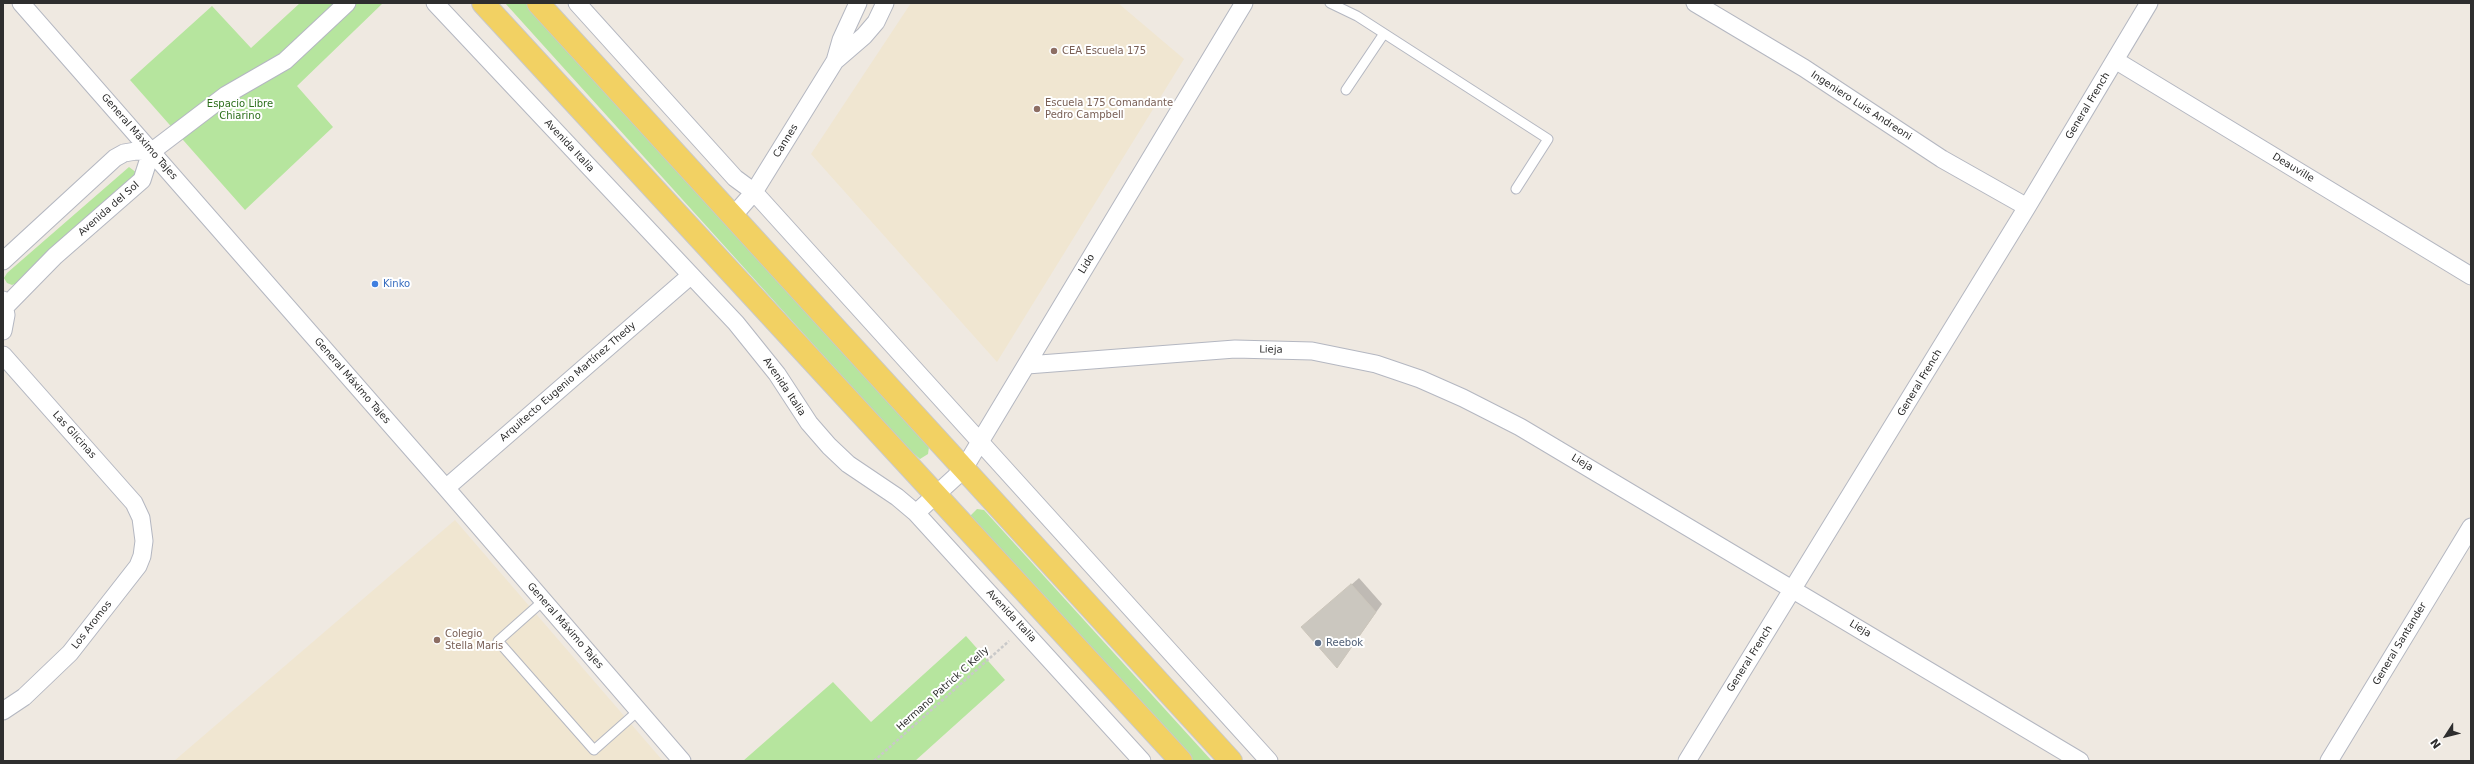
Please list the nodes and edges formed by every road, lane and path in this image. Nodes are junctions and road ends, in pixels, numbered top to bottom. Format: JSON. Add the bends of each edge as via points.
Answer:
{"nodes":[{"id":1,"x":20,"y":3,"type":"edge"},
{"id":2,"x":347,"y":3,"type":"edge"},
{"id":3,"x":435,"y":3,"type":"edge"},
{"id":4,"x":483,"y":3,"type":"edge"},
{"id":5,"x":538,"y":3,"type":"edge"},
{"id":6,"x":577,"y":3,"type":"edge"},
{"id":7,"x":858,"y":3,"type":"edge"},
{"id":8,"x":885,"y":3,"type":"edge"},
{"id":9,"x":1244,"y":3,"type":"edge"},
{"id":10,"x":1330,"y":3,"type":"edge"},
{"id":11,"x":1695,"y":3,"type":"edge"},
{"id":12,"x":2149,"y":3,"type":"edge"},
{"id":13,"x":1383,"y":35,"type":"junction"},
{"id":14,"x":2115,"y":60,"type":"junction"},
{"id":15,"x":835,"y":61,"type":"junction"},
{"id":16,"x":1346,"y":90,"type":"dead end"},
{"id":17,"x":151,"y":152,"type":"junction"},
{"id":18,"x":1516,"y":189,"type":"dead end"},
{"id":19,"x":754,"y":192,"type":"junction"},
{"id":20,"x":2027,"y":207,"type":"junction"},
{"id":21,"x":733,"y":216,"type":"junction"},
{"id":22,"x":3,"y":261,"type":"edge"},
{"id":23,"x":690,"y":276,"type":"junction"},
{"id":24,"x":2471,"y":276,"type":"edge"},
{"id":25,"x":4,"y":304,"type":"edge"},
{"id":26,"x":3,"y":331,"type":"edge"},
{"id":27,"x":3,"y":355,"type":"edge"},
{"id":28,"x":1027,"y":365,"type":"junction"},
{"id":29,"x":980,"y":443,"type":"junction"},
{"id":30,"x":963,"y":470,"type":"junction"},
{"id":31,"x":446,"y":488,"type":"junction"},
{"id":32,"x":937,"y":495,"type":"junction"},
{"id":33,"x":916,"y":513,"type":"junction"},
{"id":34,"x":141,"y":518,"type":"joint"},
{"id":35,"x":2471,"y":527,"type":"edge"},
{"id":36,"x":1794,"y":589,"type":"junction"},
{"id":37,"x":543,"y":601,"type":"junction"},
{"id":38,"x":1022,"y":628,"type":"junction"},
{"id":39,"x":3,"y":711,"type":"edge"},
{"id":40,"x":638,"y":711,"type":"junction"},
{"id":41,"x":682,"y":761,"type":"edge"},
{"id":42,"x":874,"y":761,"type":"edge"},
{"id":43,"x":1142,"y":761,"type":"edge"},
{"id":44,"x":1181,"y":761,"type":"edge"},
{"id":45,"x":1231,"y":761,"type":"edge"},
{"id":46,"x":1269,"y":761,"type":"edge"},
{"id":47,"x":1687,"y":761,"type":"edge"},
{"id":48,"x":2080,"y":761,"type":"edge"},
{"id":49,"x":2329,"y":761,"type":"edge"}],
"edges":[{"from":1,"to":17,"type":"street","name":"General Máximo Tajes"},
{"from":2,"to":17,"type":"street","via":[[285,61],[226,95]]},
{"from":3,"to":23,"type":"street","name":"Avenida Italia"},
{"from":4,"to":32,"type":"main road"},
{"from":5,"to":21,"type":"main road"},
{"from":6,"to":19,"type":"street","via":[[735,178]]},
{"from":7,"to":15,"type":"street","name":"Cannes","via":[[841,40]]},
{"from":8,"to":15,"type":"street","name":"Cannes","via":[[876,22],[864,36]]},
{"from":9,"to":28,"type":"street","name":"Lido"},
{"from":10,"to":13,"type":"lane","via":[[1357,16]]},
{"from":11,"to":20,"type":"street","name":"Ingeniero Luis Andreoni","via":[[1804,68],[1942,159]]},
{"from":12,"to":14,"type":"street","name":"General French"},
{"from":13,"to":16,"type":"lane"},
{"from":13,"to":18,"type":"lane","via":[[1548,139]]},
{"from":14,"to":20,"type":"street","name":"General French"},
{"from":14,"to":24,"type":"street","name":"Deauville"},
{"from":15,"to":19,"type":"street","name":"Cannes"},
{"from":17,"to":22,"type":"street","via":[[136,151],[115,158]]},
{"from":17,"to":25,"type":"street","name":"Avenida del Sol","via":[[142,180]]},
{"from":17,"to":31,"type":"street","name":"General Máximo Tajes"},
{"from":19,"to":21,"type":"street","name":"Cannes"},
{"from":19,"to":29,"type":"street"},
{"from":20,"to":36,"type":"street","name":"General French"},
{"from":21,"to":30,"type":"main road"},
{"from":23,"to":31,"type":"street","name":"Arquitecto Eugenio Martínez Thedy"},
{"from":23,"to":33,"type":"street","name":"Avenida Italia","via":[[736,323],[777,374],[809,423],[829,446],[848,464]]},
{"from":25,"to":26,"type":"street","via":[[6,315]]},
{"from":27,"to":34,"type":"street","name":"Las Glicinas","via":[[122,488],[134,503]]},
{"from":28,"to":29,"type":"street","name":"Lido"},
{"from":28,"to":36,"type":"street","name":"Lieja","via":[[1235,349],[1312,351],[1376,364],[1463,398],[1520,427]]},
{"from":29,"to":30,"type":"street","name":"Lido"},
{"from":29,"to":46,"type":"street"},
{"from":30,"to":32,"type":"street","name":"Lido"},
{"from":30,"to":45,"type":"main road","via":[[1066,578]]},
{"from":31,"to":37,"type":"street","name":"General Máximo Tajes"},
{"from":32,"to":33,"type":"street","name":"Lido"},
{"from":32,"to":44,"type":"main road"},
{"from":33,"to":38,"type":"street","name":"Avenida Italia"},
{"from":34,"to":39,"type":"street","name":"Los Aromos","via":[[144,548],[138,566],[61,662],[24,697]]},
{"from":35,"to":49,"type":"street","name":"General Santander"},
{"from":36,"to":47,"type":"street","name":"General French"},
{"from":36,"to":48,"type":"street","name":"Lieja"},
{"from":37,"to":40,"type":"street","name":"General Máximo Tajes"},
{"from":37,"to":40,"type":"lane","via":[[498,641],[594,750]]},
{"from":38,"to":42,"type":"path","name":"Hermano Patrick C Kelly"},
{"from":38,"to":43,"type":"street","name":"Avenida Italia"},
{"from":40,"to":41,"type":"street","name":"General Máximo Tajes"}]}
